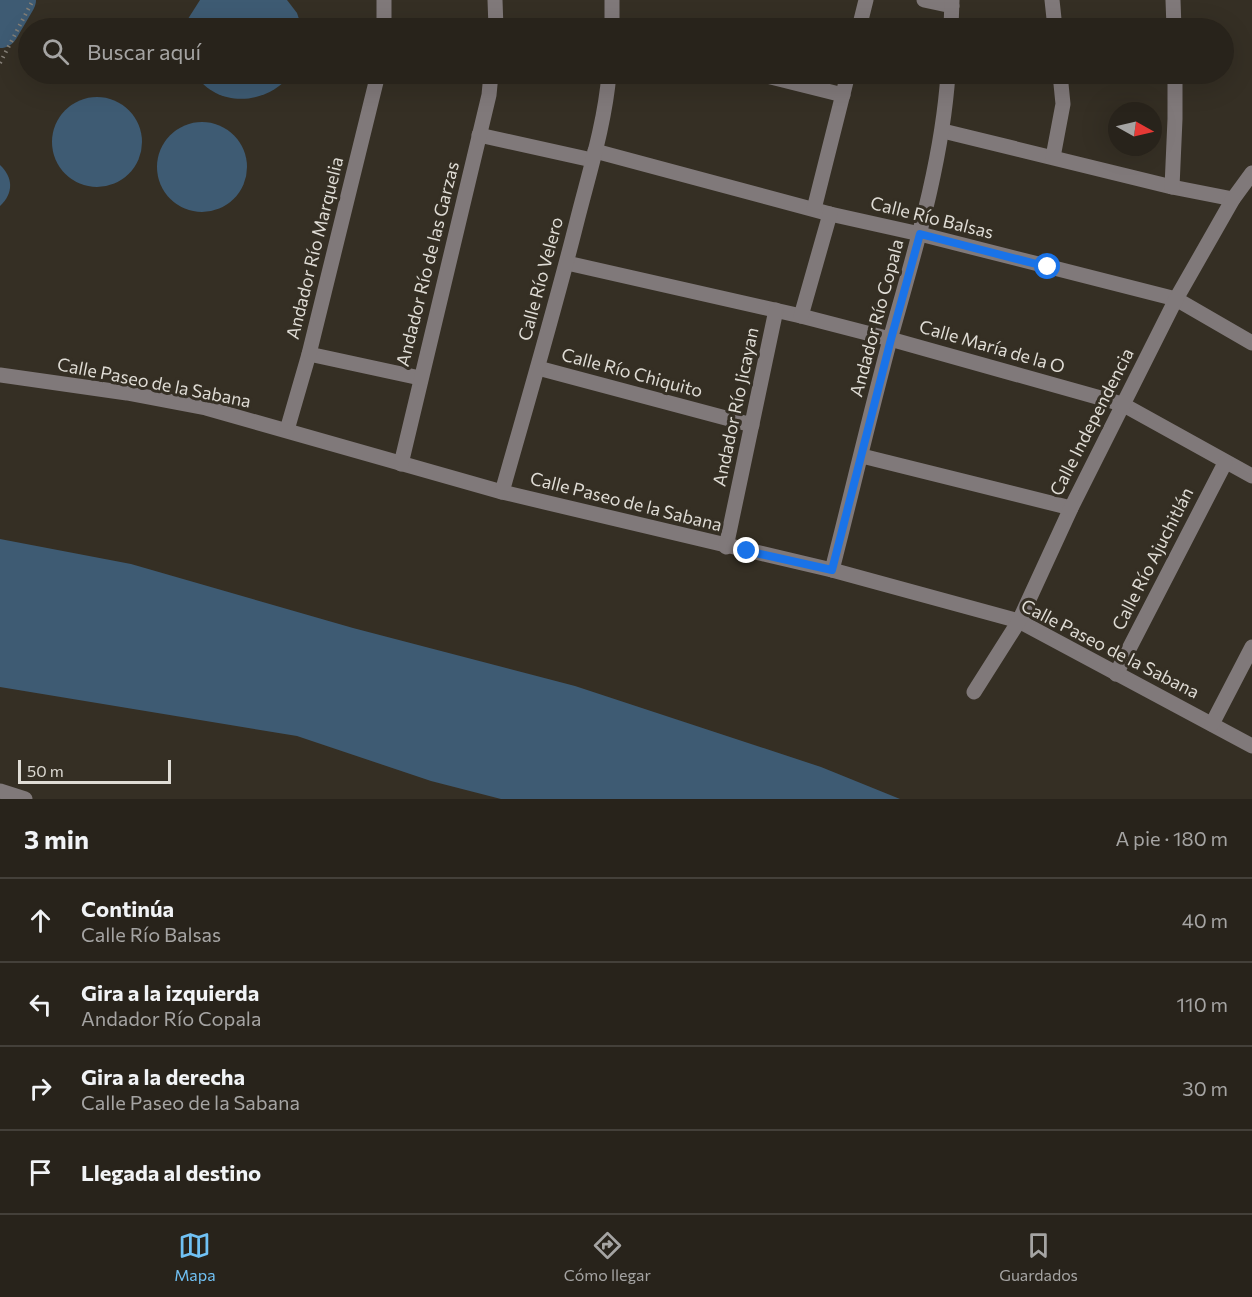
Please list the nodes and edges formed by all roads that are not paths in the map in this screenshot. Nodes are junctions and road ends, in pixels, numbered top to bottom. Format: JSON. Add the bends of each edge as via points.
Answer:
{"nodes":[{"id":1,"x":384,"y":0,"type":"edge"},
{"id":2,"x":495,"y":0,"type":"edge"},
{"id":3,"x":612,"y":0,"type":"edge"},
{"id":4,"x":866,"y":0,"type":"edge"},
{"id":5,"x":924,"y":0,"type":"edge"},
{"id":6,"x":1052,"y":0,"type":"edge"},
{"id":7,"x":1173,"y":0,"type":"edge"},
{"id":8,"x":952,"y":3,"type":"edge"},
{"id":9,"x":384,"y":18,"type":"edge"},
{"id":10,"x":496,"y":18,"type":"edge"},
{"id":11,"x":612,"y":18,"type":"edge"},
{"id":12,"x":862,"y":18,"type":"edge"},
{"id":13,"x":951,"y":18,"type":"edge"},
{"id":14,"x":1054,"y":18,"type":"edge"},
{"id":15,"x":1174,"y":18,"type":"edge"},
{"id":16,"x":376,"y":84,"type":"edge"},
{"id":17,"x":490,"y":84,"type":"edge"},
{"id":18,"x":608,"y":84,"type":"edge"},
{"id":19,"x":799,"y":84,"type":"edge"},
{"id":20,"x":846,"y":84,"type":"edge"},
{"id":21,"x":947,"y":84,"type":"edge"},
{"id":22,"x":1061,"y":84,"type":"edge"},
{"id":23,"x":1175,"y":84,"type":"edge"},
{"id":24,"x":843,"y":95,"type":"junction"},
{"id":25,"x":943,"y":131,"type":"junction"},
{"id":26,"x":479,"y":135,"type":"junction"},
{"id":27,"x":593,"y":156,"type":"junction"},
{"id":28,"x":1053,"y":157,"type":"junction"},
{"id":29,"x":1252,"y":173,"type":"edge"},
{"id":30,"x":1172,"y":187,"type":"junction"},
{"id":31,"x":1233,"y":199,"type":"junction"},
{"id":32,"x":814,"y":209,"type":"junction"},
{"id":33,"x":830,"y":214,"type":"junction"},
{"id":34,"x":920,"y":234,"type":"junction"},
{"id":35,"x":567,"y":263,"type":"junction"},
{"id":36,"x":1176,"y":299,"type":"junction"},
{"id":37,"x":776,"y":310,"type":"junction"},
{"id":38,"x":801,"y":316,"type":"junction"},
{"id":39,"x":891,"y":339,"type":"junction"},
{"id":40,"x":1252,"y":343,"type":"edge"},
{"id":41,"x":309,"y":354,"type":"junction"},
{"id":42,"x":538,"y":368,"type":"junction"},
{"id":43,"x":0,"y":375,"type":"edge"},
{"id":44,"x":420,"y":378,"type":"junction"},
{"id":45,"x":1122,"y":404,"type":"junction"},
{"id":46,"x":752,"y":425,"type":"junction"},
{"id":47,"x":287,"y":430,"type":"junction"},
{"id":48,"x":862,"y":456,"type":"junction"},
{"id":49,"x":1225,"y":463,"type":"junction"},
{"id":50,"x":401,"y":464,"type":"junction"},
{"id":51,"x":1252,"y":476,"type":"edge"},
{"id":52,"x":502,"y":492,"type":"junction"},
{"id":53,"x":1071,"y":508,"type":"junction"},
{"id":54,"x":726,"y":546,"type":"junction"},
{"id":55,"x":832,"y":570,"type":"junction"},
{"id":56,"x":1019,"y":621,"type":"junction"},
{"id":57,"x":1252,"y":647,"type":"edge"},
{"id":58,"x":1116,"y":674,"type":"junction"},
{"id":59,"x":974,"y":692,"type":"dead end"},
{"id":60,"x":1212,"y":724,"type":"junction"},
{"id":61,"x":1252,"y":746,"type":"edge"},
{"id":62,"x":0,"y":791,"type":"edge"},
{"id":63,"x":25,"y":799,"type":"edge"}],
"edges":[{"from":1,"to":9,"type":"street"},
{"from":2,"to":10,"type":"street"},
{"from":3,"to":11,"type":"street"},
{"from":4,"to":12,"type":"street"},
{"from":5,"to":8,"type":"street"},
{"from":6,"to":14,"type":"street"},
{"from":7,"to":15,"type":"street"},
{"from":8,"to":13,"type":"street"},
{"from":16,"to":41,"type":"street","name":"Andador Río Marquelia"},
{"from":17,"to":26,"type":"street","name":"Andador Río de las Garzas"},
{"from":18,"to":27,"type":"street","name":"Calle Río Velero"},
{"from":19,"to":24,"type":"street"},
{"from":20,"to":24,"type":"street"},
{"from":21,"to":25,"type":"street","name":"Andador Río Copala"},
{"from":22,"to":28,"type":"street","via":[[1062,104]]},
{"from":23,"to":30,"type":"street"},
{"from":24,"to":32,"type":"street"},
{"from":25,"to":28,"type":"street"},
{"from":25,"to":34,"type":"street","name":"Andador Río Copala"},
{"from":26,"to":27,"type":"street","name":"Calle Río Balsas"},
{"from":26,"to":44,"type":"street","name":"Andador Río de las Garzas"},
{"from":27,"to":32,"type":"street","name":"Calle Río Balsas"},
{"from":27,"to":35,"type":"street","name":"Calle Río Velero"},
{"from":28,"to":30,"type":"street"},
{"from":29,"to":31,"type":"street","name":"Calle Independencia"},
{"from":30,"to":31,"type":"street"},
{"from":31,"to":36,"type":"street","name":"Calle Independencia"},
{"from":32,"to":33,"type":"street","name":"Calle Río Balsas"},
{"from":33,"to":34,"type":"street","name":"Calle Río Balsas"},
{"from":33,"to":38,"type":"street"},
{"from":34,"to":36,"type":"street","name":"Calle Río Balsas"},
{"from":34,"to":39,"type":"street","name":"Andador Río Copala"},
{"from":35,"to":37,"type":"street","name":"Calle María de la O"},
{"from":35,"to":42,"type":"street","name":"Calle Río Velero"},
{"from":36,"to":40,"type":"street","name":"Calle Río Balsas"},
{"from":36,"to":45,"type":"street","name":"Calle Independencia"},
{"from":37,"to":38,"type":"street","name":"Calle María de la O"},
{"from":37,"to":46,"type":"street","name":"Andador Río Jicayan"},
{"from":38,"to":39,"type":"street","name":"Calle María de la O"},
{"from":39,"to":45,"type":"street","name":"Calle María de la O"},
{"from":39,"to":48,"type":"street","name":"Andador Río Copala"},
{"from":41,"to":44,"type":"street"},
{"from":41,"to":47,"type":"street","name":"Andador Río Marquelia"},
{"from":42,"to":46,"type":"street","name":"Calle Río Chiquito"},
{"from":42,"to":52,"type":"street","name":"Calle Río Velero"},
{"from":43,"to":47,"type":"street","name":"Calle Paseo de la Sabana","via":[[127,393]]},
{"from":44,"to":50,"type":"street","name":"Andador Río de las Garzas"},
{"from":45,"to":49,"type":"street","name":"Calle María de la O"},
{"from":45,"to":53,"type":"street","name":"Calle Independencia"},
{"from":46,"to":54,"type":"street","name":"Andador Río Jicayan"},
{"from":47,"to":50,"type":"street","name":"Calle Paseo de la Sabana"},
{"from":48,"to":53,"type":"street"},
{"from":48,"to":55,"type":"street","name":"Andador Río Copala"},
{"from":49,"to":51,"type":"street","name":"Calle María de la O"},
{"from":49,"to":58,"type":"street","name":"Calle Río Ajuchitlán"},
{"from":50,"to":52,"type":"street","name":"Calle Paseo de la Sabana"},
{"from":52,"to":54,"type":"street","name":"Calle Paseo de la Sabana"},
{"from":53,"to":56,"type":"street","name":"Calle Independencia"},
{"from":54,"to":55,"type":"street","name":"Calle Paseo de la Sabana"},
{"from":55,"to":56,"type":"street","name":"Calle Paseo de la Sabana"},
{"from":56,"to":58,"type":"street","name":"Calle Paseo de la Sabana"},
{"from":56,"to":59,"type":"street","name":"Calle Independencia"},
{"from":57,"to":60,"type":"street"},
{"from":58,"to":60,"type":"street","name":"Calle Paseo de la Sabana"},
{"from":60,"to":61,"type":"street","name":"Calle Paseo de la Sabana"},
{"from":62,"to":63,"type":"street"}]}
